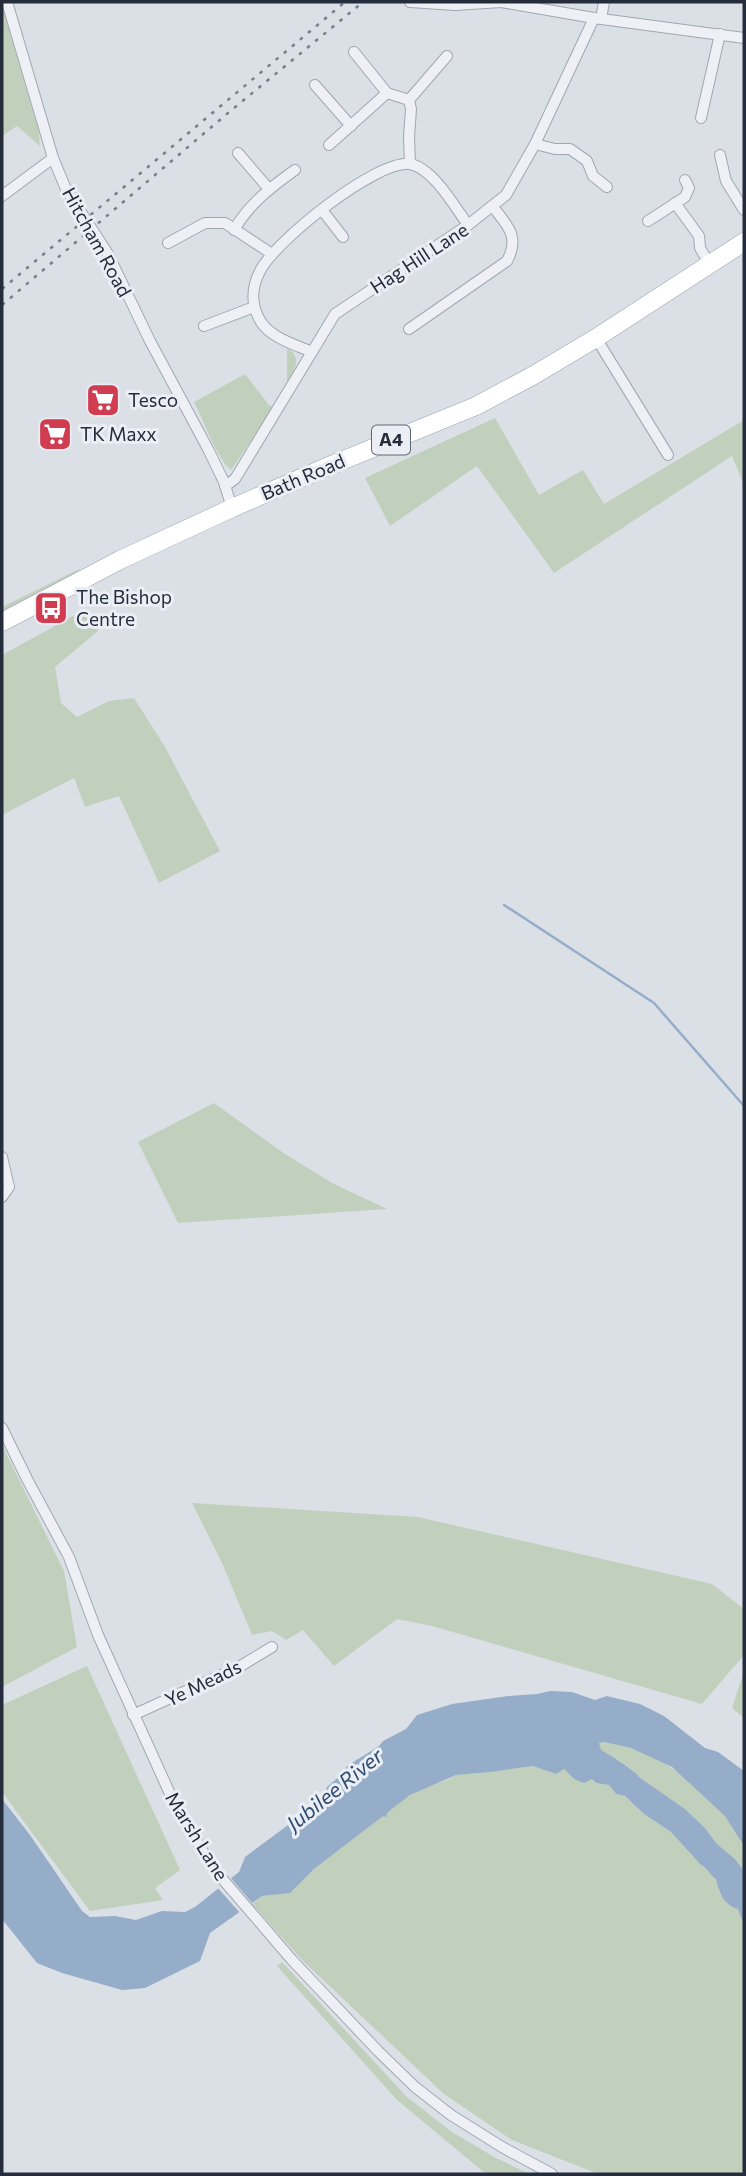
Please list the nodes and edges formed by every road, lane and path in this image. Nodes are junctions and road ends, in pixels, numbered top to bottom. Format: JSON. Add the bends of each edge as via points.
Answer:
{"nodes":[{"id":1,"x":7,"y":2,"type":"edge"},
{"id":2,"x":410,"y":2,"type":"edge"},
{"id":3,"x":501,"y":2,"type":"edge"},
{"id":4,"x":604,"y":2,"type":"edge"},
{"id":5,"x":597,"y":18,"type":"junction"},
{"id":6,"x":720,"y":34,"type":"junction"},
{"id":7,"x":744,"y":38,"type":"edge"},
{"id":8,"x":354,"y":52,"type":"dead end"},
{"id":9,"x":447,"y":55,"type":"dead end"},
{"id":10,"x":315,"y":85,"type":"dead end"},
{"id":11,"x":387,"y":93,"type":"junction"},
{"id":12,"x":409,"y":100,"type":"junction"},
{"id":13,"x":701,"y":118,"type":"dead end"},
{"id":14,"x":351,"y":126,"type":"junction"},
{"id":15,"x":535,"y":144,"type":"junction"},
{"id":16,"x":329,"y":145,"type":"dead end"},
{"id":17,"x":238,"y":153,"type":"dead end"},
{"id":18,"x":720,"y":155,"type":"dead end"},
{"id":19,"x":53,"y":158,"type":"junction"},
{"id":20,"x":410,"y":164,"type":"junction"},
{"id":21,"x":295,"y":170,"type":"dead end"},
{"id":22,"x":685,"y":180,"type":"dead end"},
{"id":23,"x":607,"y":187,"type":"dead end"},
{"id":24,"x":269,"y":189,"type":"junction"},
{"id":25,"x":2,"y":196,"type":"edge"},
{"id":26,"x":675,"y":203,"type":"junction"},
{"id":27,"x":493,"y":207,"type":"junction"},
{"id":28,"x":744,"y":210,"type":"edge"},
{"id":29,"x":322,"y":211,"type":"junction"},
{"id":30,"x":648,"y":220,"type":"dead end"},
{"id":31,"x":468,"y":225,"type":"junction"},
{"id":32,"x":234,"y":230,"type":"junction"},
{"id":33,"x":343,"y":237,"type":"dead end"},
{"id":34,"x":744,"y":242,"type":"edge"},
{"id":35,"x":168,"y":243,"type":"dead end"},
{"id":36,"x":272,"y":254,"type":"junction"},
{"id":37,"x":710,"y":265,"type":"junction"},
{"id":38,"x":254,"y":307,"type":"junction"},
{"id":39,"x":204,"y":326,"type":"dead end"},
{"id":40,"x":409,"y":329,"type":"dead end"},
{"id":41,"x":596,"y":338,"type":"junction"},
{"id":42,"x":312,"y":352,"type":"junction"},
{"id":43,"x":668,"y":454,"type":"dead end"},
{"id":44,"x":225,"y":486,"type":"junction"},
{"id":45,"x":232,"y":508,"type":"junction"},
{"id":46,"x":2,"y":622,"type":"edge"},
{"id":47,"x":2,"y":1157,"type":"edge"},
{"id":48,"x":2,"y":1196,"type":"edge"},
{"id":49,"x":2,"y":1428,"type":"edge"},
{"id":50,"x":271,"y":1647,"type":"dead end"},
{"id":51,"x":133,"y":1715,"type":"junction"},
{"id":52,"x":551,"y":2174,"type":"edge"}],
"edges":[{"from":1,"to":19,"type":"street","name":"Hitcham Road"},
{"from":2,"to":3,"type":"street"},
{"from":3,"to":5,"type":"street"},
{"from":4,"to":5,"type":"street","name":"Hag Hill Lane"},
{"from":5,"to":6,"type":"street"},
{"from":5,"to":15,"type":"street","name":"Hag Hill Lane"},
{"from":6,"to":7,"type":"street"},
{"from":6,"to":13,"type":"street"},
{"from":8,"to":11,"type":"street"},
{"from":9,"to":12,"type":"street"},
{"from":10,"to":14,"type":"street"},
{"from":11,"to":12,"type":"street"},
{"from":11,"to":14,"type":"street"},
{"from":12,"to":20,"type":"street"},
{"from":14,"to":16,"type":"street"},
{"from":15,"to":23,"type":"street","via":[[570,149],[587,161],[593,176]]},
{"from":15,"to":27,"type":"street","name":"Hag Hill Lane","via":[[511,187]]},
{"from":17,"to":24,"type":"street"},
{"from":18,"to":28,"type":"street","via":[[726,181]]},
{"from":19,"to":25,"type":"street"},
{"from":19,"to":44,"type":"street","name":"Hitcham Road","via":[[66,189],[108,254]]},
{"from":20,"to":29,"type":"street","via":[[381,171]]},
{"from":20,"to":31,"type":"street","via":[[434,179]]},
{"from":21,"to":24,"type":"street"},
{"from":22,"to":26,"type":"street","via":[[689,188]]},
{"from":24,"to":32,"type":"street"},
{"from":26,"to":30,"type":"street"},
{"from":26,"to":37,"type":"street","via":[[699,236]]},
{"from":27,"to":31,"type":"street","name":"Hag Hill Lane"},
{"from":27,"to":40,"type":"street","via":[[513,240],[508,261]]},
{"from":29,"to":33,"type":"street"},
{"from":29,"to":36,"type":"street"},
{"from":31,"to":42,"type":"street","name":"Hag Hill Lane","via":[[335,314]]},
{"from":32,"to":35,"type":"street","via":[[225,223],[205,223]]},
{"from":32,"to":36,"type":"street"},
{"from":34,"to":37,"type":"main road","name":"Bath Road","number":"A4"},
{"from":36,"to":38,"type":"street","via":[[253,288]]},
{"from":37,"to":41,"type":"main road","name":"Bath Road","number":"A4"},
{"from":38,"to":39,"type":"street"},
{"from":38,"to":42,"type":"street","via":[[262,325]]},
{"from":41,"to":43,"type":"street"},
{"from":41,"to":45,"type":"main road","name":"Bath Road","number":"A4","via":[[476,406]]},
{"from":42,"to":44,"type":"street","name":"Hag Hill Lane","via":[[235,479]]},
{"from":44,"to":45,"type":"street","name":"Hitcham Road"},
{"from":45,"to":46,"type":"main road","name":"Bath Road","number":"A4","via":[[120,559]]},
{"from":47,"to":48,"type":"street","via":[[9,1187]]},
{"from":49,"to":51,"type":"street","name":"Marsh Lane","via":[[69,1556],[97,1635]]},
{"from":50,"to":51,"type":"street","name":"Ye Meads","via":[[239,1667]]},
{"from":51,"to":52,"type":"street","name":"Marsh Lane","via":[[176,1807],[213,1868],[259,1922],[379,2052],[432,2102]]}]}
